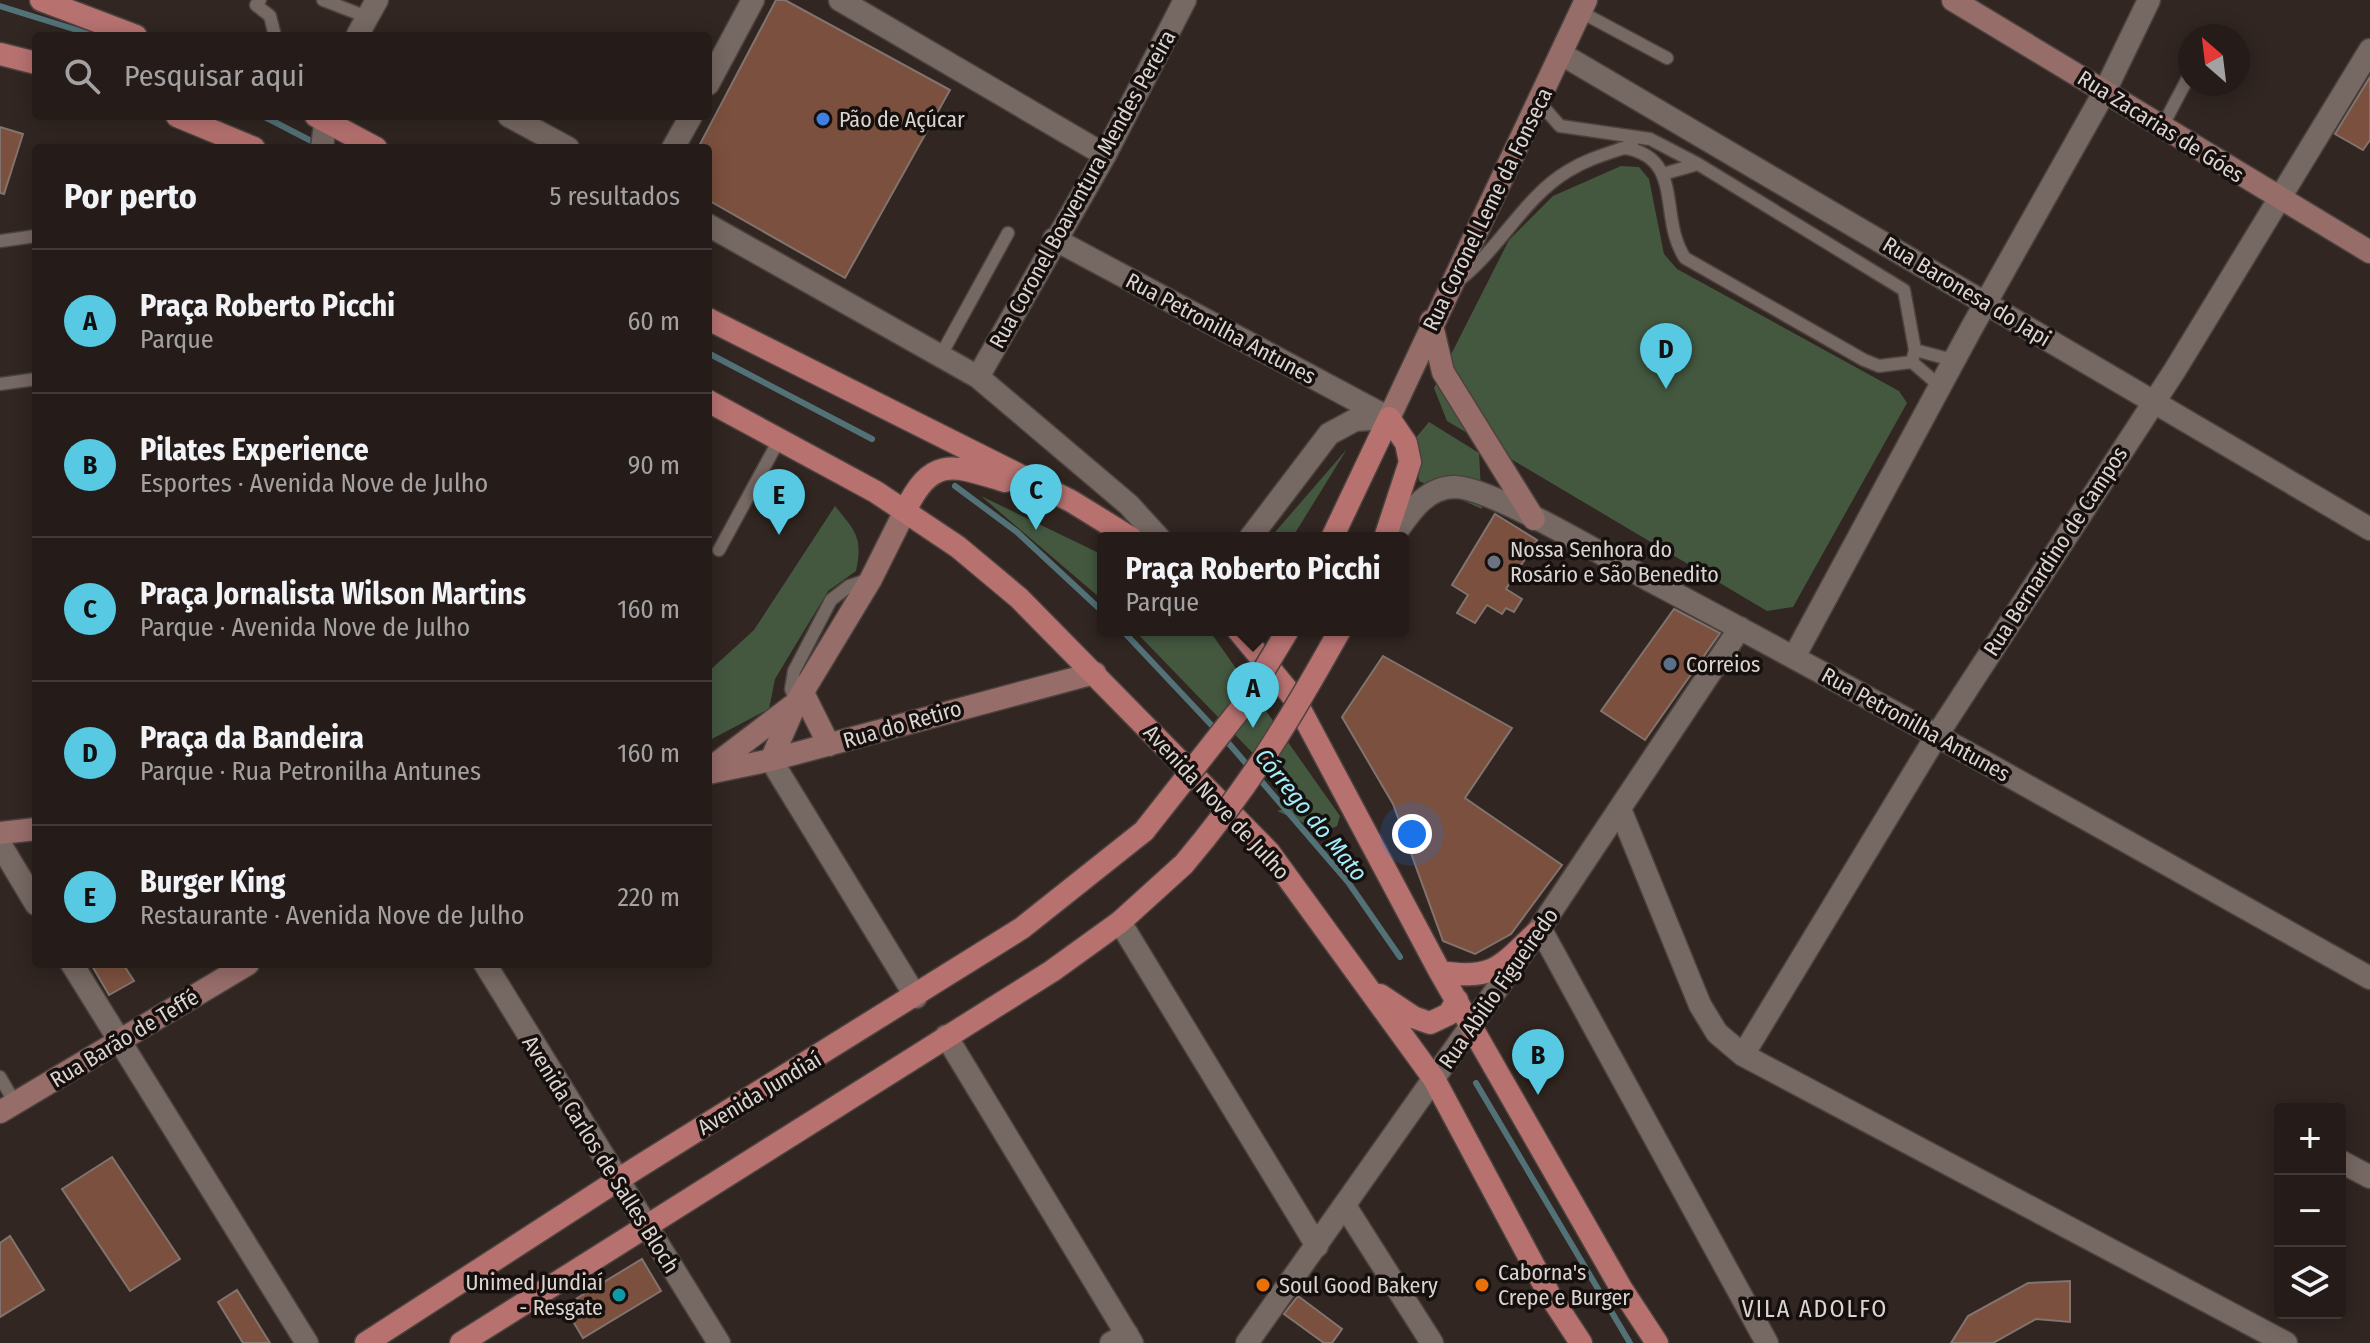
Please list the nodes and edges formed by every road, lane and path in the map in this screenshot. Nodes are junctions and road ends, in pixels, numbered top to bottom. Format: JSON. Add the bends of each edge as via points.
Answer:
{"nodes":[{"id":1,"x":41,"y":0,"type":"edge"},
{"id":2,"x":260,"y":0,"type":"edge"},
{"id":3,"x":323,"y":0,"type":"edge"},
{"id":4,"x":753,"y":0,"type":"edge"},
{"id":5,"x":840,"y":0,"type":"edge"},
{"id":6,"x":1185,"y":0,"type":"edge"},
{"id":7,"x":1953,"y":0,"type":"edge"},
{"id":8,"x":2149,"y":0,"type":"edge"},
{"id":9,"x":76,"y":6,"type":"edge"},
{"id":10,"x":1584,"y":6,"type":"edge"},
{"id":11,"x":364,"y":25,"type":"edge"},
{"id":12,"x":128,"y":32,"type":"edge"},
{"id":13,"x":274,"y":32,"type":"edge"},
{"id":14,"x":2370,"y":50,"type":"edge"},
{"id":15,"x":0,"y":54,"type":"edge"},
{"id":16,"x":1563,"y":55,"type":"junction"},
{"id":17,"x":1667,"y":58,"type":"dead end"},
{"id":18,"x":32,"y":62,"type":"edge"},
{"id":19,"x":712,"y":77,"type":"edge"},
{"id":20,"x":2105,"y":91,"type":"junction"},
{"id":21,"x":2178,"y":96,"type":"edge"},
{"id":22,"x":1539,"y":102,"type":"junction"},
{"id":23,"x":187,"y":120,"type":"edge"},
{"id":24,"x":516,"y":120,"type":"edge"},
{"id":25,"x":689,"y":120,"type":"edge"},
{"id":26,"x":323,"y":125,"type":"edge"},
{"id":27,"x":2162,"y":127,"type":"junction"},
{"id":28,"x":1650,"y":139,"type":"junction"},
{"id":29,"x":244,"y":144,"type":"edge"},
{"id":30,"x":367,"y":144,"type":"edge"},
{"id":31,"x":561,"y":144,"type":"edge"},
{"id":32,"x":675,"y":144,"type":"edge"},
{"id":33,"x":1625,"y":148,"type":"junction"},
{"id":34,"x":1105,"y":155,"type":"junction"},
{"id":35,"x":1698,"y":164,"type":"junction"},
{"id":36,"x":1663,"y":174,"type":"junction"},
{"id":37,"x":2277,"y":198,"type":"junction"},
{"id":38,"x":712,"y":227,"type":"edge"},
{"id":39,"x":1008,"y":233,"type":"dead end"},
{"id":40,"x":32,"y":237,"type":"edge"},
{"id":41,"x":1054,"y":239,"type":"junction"},
{"id":42,"x":0,"y":241,"type":"edge"},
{"id":43,"x":2370,"y":252,"type":"edge"},
{"id":44,"x":1447,"y":290,"type":"junction"},
{"id":45,"x":1987,"y":302,"type":"junction"},
{"id":46,"x":712,"y":321,"type":"edge"},
{"id":47,"x":1431,"y":321,"type":"junction"},
{"id":48,"x":941,"y":355,"type":"junction"},
{"id":49,"x":1914,"y":356,"type":"junction"},
{"id":50,"x":1956,"y":356,"type":"junction"},
{"id":51,"x":978,"y":377,"type":"junction"},
{"id":52,"x":32,"y":380,"type":"edge"},
{"id":53,"x":0,"y":384,"type":"edge"},
{"id":54,"x":1941,"y":387,"type":"junction"},
{"id":55,"x":2153,"y":401,"type":"junction"},
{"id":56,"x":712,"y":403,"type":"edge"},
{"id":57,"x":1389,"y":418,"type":"junction"},
{"id":58,"x":779,"y":440,"type":"junction"},
{"id":59,"x":1071,"y":501,"type":"junction"},
{"id":60,"x":905,"y":511,"type":"junction"},
{"id":61,"x":1534,"y":519,"type":"junction"},
{"id":62,"x":2370,"y":529,"type":"edge"},
{"id":63,"x":1121,"y":532,"type":"edge"},
{"id":64,"x":1154,"y":532,"type":"edge"},
{"id":65,"x":1255,"y":532,"type":"edge"},
{"id":66,"x":1335,"y":532,"type":"edge"},
{"id":67,"x":1387,"y":532,"type":"edge"},
{"id":68,"x":1397,"y":532,"type":"edge"},
{"id":69,"x":719,"y":550,"type":"dead end"},
{"id":70,"x":1740,"y":628,"type":"junction"},
{"id":71,"x":1243,"y":636,"type":"edge"},
{"id":72,"x":1284,"y":636,"type":"edge"},
{"id":73,"x":1337,"y":636,"type":"edge"},
{"id":74,"x":1794,"y":657,"type":"junction"},
{"id":75,"x":1095,"y":673,"type":"junction"},
{"id":76,"x":800,"y":698,"type":"junction"},
{"id":77,"x":1937,"y":735,"type":"junction"},
{"id":78,"x":829,"y":745,"type":"junction"},
{"id":79,"x":771,"y":760,"type":"junction"},
{"id":80,"x":712,"y":769,"type":"edge"},
{"id":81,"x":712,"y":771,"type":"edge"},
{"id":82,"x":1620,"y":809,"type":"junction"},
{"id":83,"x":32,"y":829,"type":"edge"},
{"id":84,"x":0,"y":833,"type":"edge"},
{"id":85,"x":0,"y":844,"type":"edge"},
{"id":86,"x":32,"y":897,"type":"edge"},
{"id":87,"x":1120,"y":922,"type":"junction"},
{"id":88,"x":1538,"y":931,"type":"junction"},
{"id":89,"x":74,"y":968,"type":"edge"},
{"id":90,"x":241,"y":968,"type":"edge"},
{"id":91,"x":487,"y":968,"type":"edge"},
{"id":92,"x":1440,"y":972,"type":"junction"},
{"id":93,"x":2370,"y":978,"type":"edge"},
{"id":94,"x":1369,"y":987,"type":"junction"},
{"id":95,"x":916,"y":997,"type":"junction"},
{"id":96,"x":1457,"y":1000,"type":"junction"},
{"id":97,"x":1472,"y":1026,"type":"junction"},
{"id":98,"x":946,"y":1036,"type":"junction"},
{"id":99,"x":119,"y":1042,"type":"junction"},
{"id":100,"x":1743,"y":1055,"type":"junction"},
{"id":101,"x":0,"y":1077,"type":"edge"},
{"id":102,"x":1434,"y":1079,"type":"junction"},
{"id":103,"x":7,"y":1108,"type":"edge"},
{"id":104,"x":2346,"y":1164,"type":"edge"},
{"id":105,"x":2370,"y":1177,"type":"edge"},
{"id":106,"x":617,"y":1181,"type":"junction"},
{"id":107,"x":1345,"y":1206,"type":"junction"},
{"id":108,"x":645,"y":1226,"type":"junction"},
{"id":109,"x":1317,"y":1246,"type":"junction"},
{"id":110,"x":1123,"y":1340,"type":"edge"},
{"id":111,"x":2276,"y":1340,"type":"edge"},
{"id":112,"x":307,"y":1343,"type":"edge"},
{"id":113,"x":366,"y":1343,"type":"edge"},
{"id":114,"x":461,"y":1343,"type":"edge"},
{"id":115,"x":719,"y":1343,"type":"edge"},
{"id":116,"x":1247,"y":1343,"type":"edge"},
{"id":117,"x":1432,"y":1343,"type":"edge"},
{"id":118,"x":1581,"y":1343,"type":"edge"},
{"id":119,"x":1657,"y":1343,"type":"edge"},
{"id":120,"x":1767,"y":1343,"type":"edge"}],
"edges":[{"from":1,"to":9,"type":"main road"},
{"from":2,"to":13,"type":"lane","via":[[256,5],[270,16]]},
{"from":3,"to":11,"type":"lane"},
{"from":4,"to":19,"type":"street"},
{"from":5,"to":34,"type":"street"},
{"from":6,"to":34,"type":"street","name":"Rua Coronel Boaventura Mendes Pereira"},
{"from":7,"to":20,"type":"main road","name":"Rua Zacarias de Góes"},
{"from":8,"to":20,"type":"street"},
{"from":9,"to":12,"type":"main road"},
{"from":10,"to":16,"type":"main road","name":"Rua Coronel Leme da Fonseca"},
{"from":10,"to":17,"type":"lane"},
{"from":14,"to":37,"type":"street","name":"Rua Bernardino de Campos"},
{"from":15,"to":18,"type":"main road"},
{"from":16,"to":22,"type":"main road","name":"Rua Coronel Leme da Fonseca"},
{"from":16,"to":45,"type":"street","name":"Rua Baronesa do Japi"},
{"from":20,"to":27,"type":"main road","name":"Rua Zacarias de Góes"},
{"from":20,"to":45,"type":"street"},
{"from":21,"to":27,"type":"lane"},
{"from":22,"to":28,"type":"lane","via":[[1560,126]]},
{"from":22,"to":44,"type":"main road","name":"Rua Coronel Leme da Fonseca"},
{"from":23,"to":29,"type":"main road"},
{"from":24,"to":31,"type":"street"},
{"from":25,"to":32,"type":"street"},
{"from":26,"to":30,"type":"main road"},
{"from":27,"to":37,"type":"main road","name":"Rua Zacarias de Góes"},
{"from":28,"to":33,"type":"lane"},
{"from":28,"to":35,"type":"lane"},
{"from":33,"to":36,"type":"lane","via":[[1647,152]]},
{"from":33,"to":44,"type":"lane","via":[[1566,172],[1487,256]]},
{"from":34,"to":41,"type":"street","name":"Rua Coronel Boaventura Mendes Pereira"},
{"from":35,"to":36,"type":"lane"},
{"from":35,"to":49,"type":"lane","via":[[1904,290]]},
{"from":36,"to":49,"type":"lane","via":[[1677,244],[1685,258],[1864,360],[1879,366]]},
{"from":37,"to":43,"type":"main road","name":"Rua Zacarias de Góes"},
{"from":37,"to":55,"type":"street","name":"Rua Bernardino de Campos"},
{"from":38,"to":48,"type":"street"},
{"from":39,"to":48,"type":"lane"},
{"from":40,"to":42,"type":"lane"},
{"from":41,"to":51,"type":"street","name":"Rua Coronel Boaventura Mendes Pereira"},
{"from":41,"to":57,"type":"street","name":"Rua Petronilha Antunes"},
{"from":44,"to":47,"type":"main road","name":"Rua Coronel Leme da Fonseca"},
{"from":45,"to":50,"type":"street"},
{"from":45,"to":55,"type":"street","name":"Rua Baronesa do Japi"},
{"from":46,"to":59,"type":"main road"},
{"from":47,"to":57,"type":"main road","name":"Rua Coronel Leme da Fonseca"},
{"from":47,"to":61,"type":"main road","via":[[1443,372]]},
{"from":48,"to":51,"type":"street"},
{"from":49,"to":50,"type":"lane"},
{"from":49,"to":54,"type":"lane"},
{"from":50,"to":54,"type":"street"},
{"from":51,"to":64,"type":"street"},
{"from":52,"to":53,"type":"lane"},
{"from":54,"to":74,"type":"street"},
{"from":55,"to":62,"type":"street","name":"Rua Baronesa do Japi"},
{"from":55,"to":77,"type":"street","name":"Rua Bernardino de Campos"},
{"from":56,"to":58,"type":"main road","name":"Avenida Nove de Julho"},
{"from":57,"to":65,"type":"street","via":[[1355,420],[1329,434]]},
{"from":57,"to":66,"type":"main road"},
{"from":57,"to":67,"type":"main road","via":[[1406,443],[1410,462]]},
{"from":58,"to":60,"type":"main road","name":"Avenida Nove de Julho"},
{"from":58,"to":69,"type":"lane"},
{"from":59,"to":60,"type":"main road","via":[[958,466],[926,477]]},
{"from":59,"to":63,"type":"main road"},
{"from":60,"to":75,"type":"main road","name":"Avenida Nove de Julho","via":[[1019,598]]},
{"from":60,"to":76,"type":"main road"},
{"from":61,"to":68,"type":"street","name":"Rua Petronilha Antunes","via":[[1454,487],[1427,496]]},
{"from":61,"to":70,"type":"street","name":"Rua Petronilha Antunes"},
{"from":70,"to":74,"type":"street","name":"Rua Petronilha Antunes"},
{"from":70,"to":82,"type":"street","name":"Rua Abilio Figueiredo"},
{"from":71,"to":92,"type":"main road","via":[[1294,698]]},
{"from":72,"to":95,"type":"main road","name":"Avenida Jundiaí","bridge":true,"via":[[1241,708],[1144,831],[1022,928]]},
{"from":73,"to":87,"type":"main road","bridge":true,"via":[[1276,745],[1236,802],[1184,864]]},
{"from":74,"to":77,"type":"street","name":"Rua Petronilha Antunes"},
{"from":75,"to":78,"type":"main road","name":"Rua do Retiro"},
{"from":75,"to":94,"type":"main road","name":"Avenida Nove de Julho","via":[[1269,852]]},
{"from":76,"to":78,"type":"main road"},
{"from":76,"to":79,"type":"main road"},
{"from":76,"to":80,"type":"main road","name":"Rua do Retiro"},
{"from":77,"to":93,"type":"street","name":"Rua Petronilha Antunes"},
{"from":77,"to":100,"type":"street","name":"Rua Bernardino de Campos"},
{"from":78,"to":79,"type":"main road","name":"Rua do Retiro"},
{"from":79,"to":81,"type":"main road","name":"Rua do Retiro"},
{"from":79,"to":95,"type":"street"},
{"from":82,"to":88,"type":"street","name":"Rua Abilio Figueiredo"},
{"from":82,"to":100,"type":"street","via":[[1700,1005],[1717,1033]]},
{"from":83,"to":84,"type":"main road"},
{"from":85,"to":86,"type":"street"},
{"from":87,"to":98,"type":"main road"},
{"from":87,"to":109,"type":"street"},
{"from":88,"to":92,"type":"main road","via":[[1498,969],[1470,976]]},
{"from":88,"to":97,"type":"street","name":"Rua Abilio Figueiredo"},
{"from":88,"to":120,"type":"street"},
{"from":89,"to":99,"type":"street"},
{"from":90,"to":99,"type":"main road","name":"Rua Barão de Teffé"},
{"from":91,"to":106,"type":"street","name":"Avenida Carlos de Salles Bloch"},
{"from":92,"to":96,"type":"main road"},
{"from":94,"to":96,"type":"main road","via":[[1430,1023],[1449,1014]]},
{"from":94,"to":102,"type":"main road","name":"Avenida Nove de Julho"},
{"from":95,"to":106,"type":"main road","name":"Avenida Jundiaí"},
{"from":96,"to":97,"type":"main road"},
{"from":97,"to":102,"type":"street","name":"Rua Abilio Figueiredo"},
{"from":97,"to":119,"type":"main road"},
{"from":98,"to":108,"type":"main road"},
{"from":98,"to":110,"type":"street"},
{"from":99,"to":103,"type":"main road","name":"Rua Barão de Teffé"},
{"from":99,"to":112,"type":"street"},
{"from":100,"to":111,"type":"street"},
{"from":101,"to":103,"type":"lane"},
{"from":102,"to":107,"type":"street","name":"Rua Abilio Figueiredo"},
{"from":102,"to":118,"type":"main road","name":"Avenida Nove de Julho","via":[[1549,1294]]},
{"from":104,"to":105,"type":"street"},
{"from":106,"to":108,"type":"street","name":"Avenida Carlos de Salles Bloch"},
{"from":106,"to":113,"type":"main road","name":"Avenida Jundiaí"},
{"from":107,"to":109,"type":"street","name":"Rua Abilio Figueiredo"},
{"from":107,"to":117,"type":"street"},
{"from":108,"to":114,"type":"main road"},
{"from":108,"to":115,"type":"street","name":"Avenida Carlos de Salles Bloch"},
{"from":109,"to":116,"type":"street","name":"Rua Abilio Figueiredo"}]}
